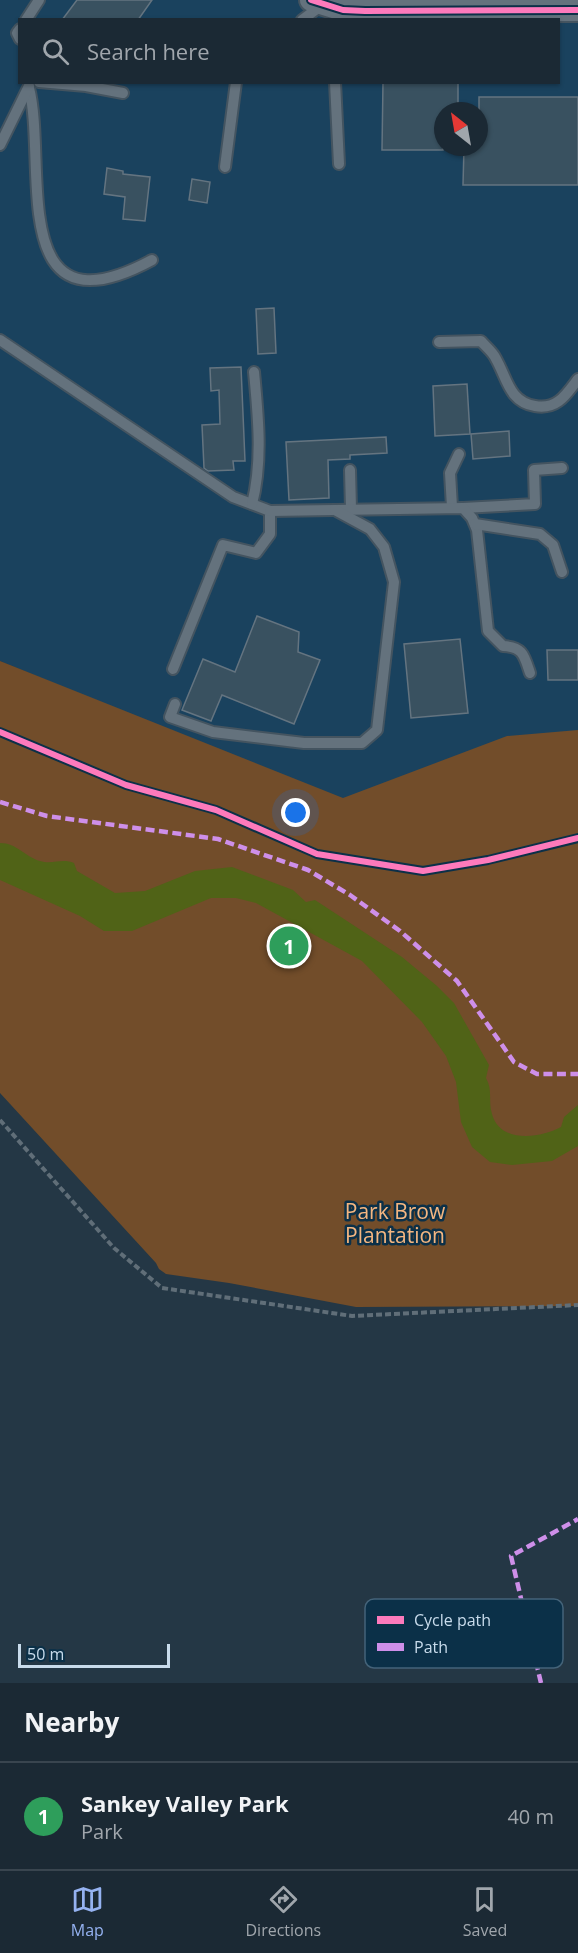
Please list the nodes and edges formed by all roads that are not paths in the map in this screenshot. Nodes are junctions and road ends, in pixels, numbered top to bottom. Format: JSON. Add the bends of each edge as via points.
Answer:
{"nodes":[{"id":1,"x":39,"y":0,"type":"edge"},
{"id":2,"x":401,"y":5,"type":"edge"},
{"id":3,"x":318,"y":8,"type":"edge"},
{"id":4,"x":578,"y":10,"type":"edge"},
{"id":5,"x":27,"y":18,"type":"edge"},
{"id":6,"x":305,"y":18,"type":"edge"},
{"id":7,"x":32,"y":84,"type":"edge"},
{"id":8,"x":236,"y":84,"type":"edge"},
{"id":9,"x":335,"y":84,"type":"edge"},
{"id":10,"x":123,"y":93,"type":"dead end"},
{"id":11,"x":0,"y":145,"type":"edge"},
{"id":12,"x":339,"y":164,"type":"dead end"},
{"id":13,"x":225,"y":167,"type":"dead end"},
{"id":14,"x":152,"y":260,"type":"dead end"},
{"id":15,"x":0,"y":340,"type":"edge"},
{"id":16,"x":439,"y":342,"type":"dead end"},
{"id":17,"x":254,"y":372,"type":"dead end"},
{"id":18,"x":578,"y":379,"type":"edge"},
{"id":19,"x":459,"y":454,"type":"dead end"},
{"id":20,"x":562,"y":468,"type":"dead end"},
{"id":21,"x":350,"y":470,"type":"dead end"},
{"id":22,"x":252,"y":504,"type":"junction"},
{"id":23,"x":458,"y":507,"type":"junction"},
{"id":24,"x":270,"y":510,"type":"junction"},
{"id":25,"x":335,"y":510,"type":"junction"},
{"id":26,"x":351,"y":510,"type":"junction"},
{"id":27,"x":475,"y":524,"type":"junction"},
{"id":28,"x":562,"y":572,"type":"dead end"},
{"id":29,"x":173,"y":669,"type":"dead end"},
{"id":30,"x":530,"y":673,"type":"dead end"},
{"id":31,"x":175,"y":704,"type":"dead end"}],
"edges":[{"from":1,"to":5,"type":"lane"},
{"from":2,"to":3,"type":"street"},
{"from":2,"to":4,"type":"street"},
{"from":3,"to":6,"type":"lane"},
{"from":7,"to":10,"type":"lane","via":[[86,86]]},
{"from":7,"to":11,"type":"lane"},
{"from":7,"to":14,"type":"lane","via":[[36,202],[41,233],[52,258],[65,273],[86,280],[126,274]]},
{"from":8,"to":13,"type":"lane"},
{"from":9,"to":12,"type":"lane"},
{"from":15,"to":22,"type":"lane","via":[[234,497]]},
{"from":16,"to":18,"type":"lane","via":[[481,341],[496,357],[516,398],[530,406],[555,405]]},
{"from":17,"to":22,"type":"lane","via":[[259,428]]},
{"from":19,"to":23,"type":"lane","via":[[450,473]]},
{"from":20,"to":23,"type":"lane","via":[[534,470],[535,504]]},
{"from":21,"to":26,"type":"lane"},
{"from":22,"to":24,"type":"lane"},
{"from":23,"to":26,"type":"lane"},
{"from":23,"to":27,"type":"lane"},
{"from":24,"to":25,"type":"lane"},
{"from":24,"to":29,"type":"lane","via":[[270,534],[256,553],[223,544]]},
{"from":25,"to":26,"type":"lane"},
{"from":25,"to":31,"type":"lane","via":[[370,529],[384,547],[394,582],[377,730],[362,744],[213,732],[170,717]]},
{"from":27,"to":28,"type":"lane","via":[[540,534],[553,545]]},
{"from":27,"to":30,"type":"lane","via":[[488,631],[503,646],[522,650]]}]}
